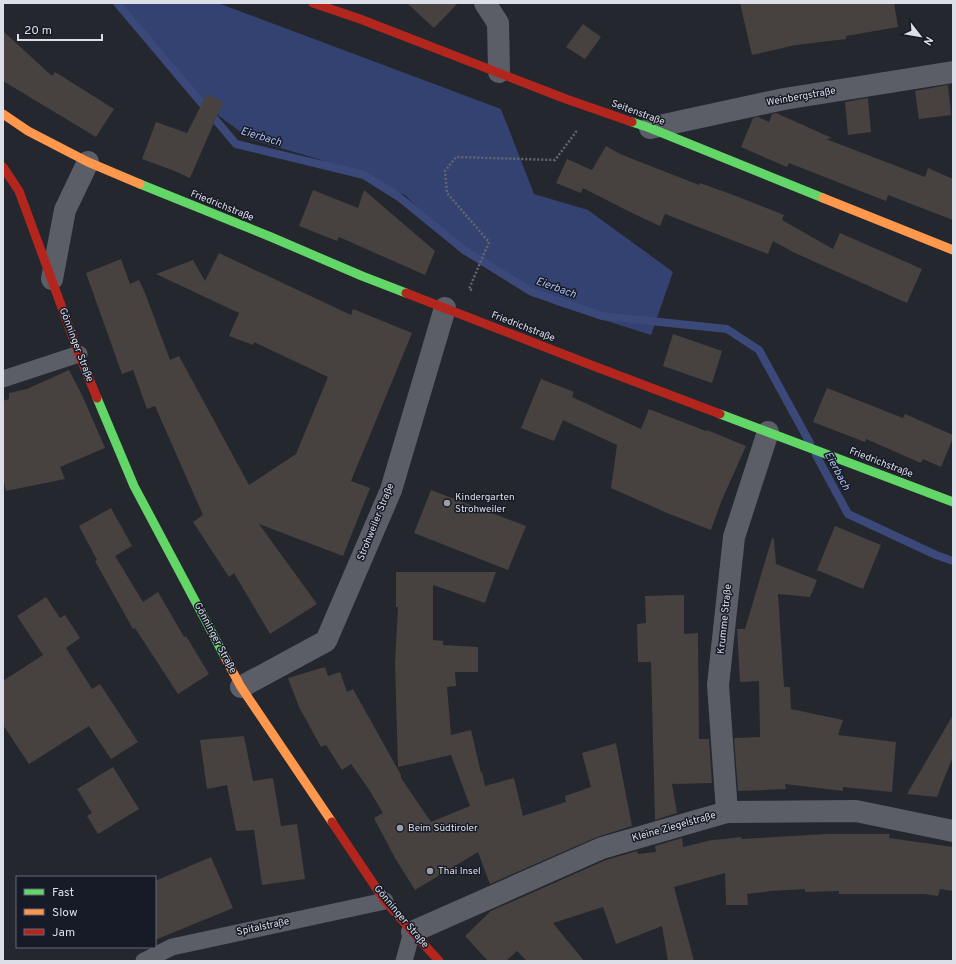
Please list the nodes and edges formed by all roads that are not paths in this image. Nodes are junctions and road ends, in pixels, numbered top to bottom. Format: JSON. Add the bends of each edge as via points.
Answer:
{"nodes":[{"id":1,"x":313,"y":3,"type":"edge"},
{"id":2,"x":485,"y":3,"type":"edge"},
{"id":3,"x":499,"y":72,"type":"junction"},
{"id":4,"x":953,"y":72,"type":"edge"},
{"id":5,"x":3,"y":114,"type":"edge"},
{"id":6,"x":650,"y":128,"type":"junction"},
{"id":7,"x":88,"y":162,"type":"junction"},
{"id":8,"x":3,"y":167,"type":"edge"},
{"id":9,"x":953,"y":250,"type":"edge"},
{"id":10,"x":52,"y":279,"type":"junction"},
{"id":11,"x":445,"y":308,"type":"junction"},
{"id":12,"x":79,"y":354,"type":"junction"},
{"id":13,"x":3,"y":378,"type":"edge"},
{"id":14,"x":768,"y":432,"type":"junction"},
{"id":15,"x":953,"y":502,"type":"edge"},
{"id":16,"x":241,"y":687,"type":"junction"},
{"id":17,"x":727,"y":812,"type":"junction"},
{"id":18,"x":953,"y":831,"type":"edge"},
{"id":19,"x":385,"y":901,"type":"junction"},
{"id":20,"x":412,"y":932,"type":"junction"},
{"id":21,"x":144,"y":961,"type":"edge"},
{"id":22,"x":404,"y":961,"type":"edge"},
{"id":23,"x":439,"y":961,"type":"edge"}],
"edges":[{"from":1,"to":3,"type":"main road","name":"Seitenstraße"},
{"from":2,"to":3,"type":"street","via":[[498,23]]},
{"from":3,"to":6,"type":"main road","name":"Seitenstraße","via":[[566,99]]},
{"from":4,"to":6,"type":"street","name":"Weinbergstraße","via":[[784,99]]},
{"from":5,"to":7,"type":"main road","via":[[28,131]]},
{"from":6,"to":9,"type":"main road","name":"Seitenstraße"},
{"from":7,"to":10,"type":"street","via":[[65,210]]},
{"from":7,"to":11,"type":"main road","name":"Friedrichstraße"},
{"from":8,"to":10,"type":"main road","name":"Gönninger Straße","via":[[19,191]]},
{"from":10,"to":12,"type":"main road","name":"Gönninger Straße"},
{"from":11,"to":14,"type":"main road","name":"Friedrichstraße"},
{"from":11,"to":16,"type":"street","name":"Strohweiler Straße","via":[[390,490],[326,641]]},
{"from":12,"to":13,"type":"lane"},
{"from":12,"to":16,"type":"main road","name":"Gönninger Straße","via":[[134,486]]},
{"from":14,"to":15,"type":"main road","name":"Friedrichstraße"},
{"from":14,"to":17,"type":"street","name":"Krumme Straße","via":[[734,537],[718,685]]},
{"from":16,"to":19,"type":"main road","name":"Gönninger Straße"},
{"from":17,"to":18,"type":"street","name":"Kleine Ziegelstraße","via":[[856,811]]},
{"from":17,"to":20,"type":"street","name":"Kleine Ziegelstraße","via":[[602,848]]},
{"from":19,"to":20,"type":"main road","name":"Gönninger Straße"},
{"from":19,"to":21,"type":"lane","name":"Spitalstraße","via":[[172,947]]},
{"from":20,"to":22,"type":"lane"},
{"from":20,"to":23,"type":"main road","name":"Gönninger Straße"}]}
